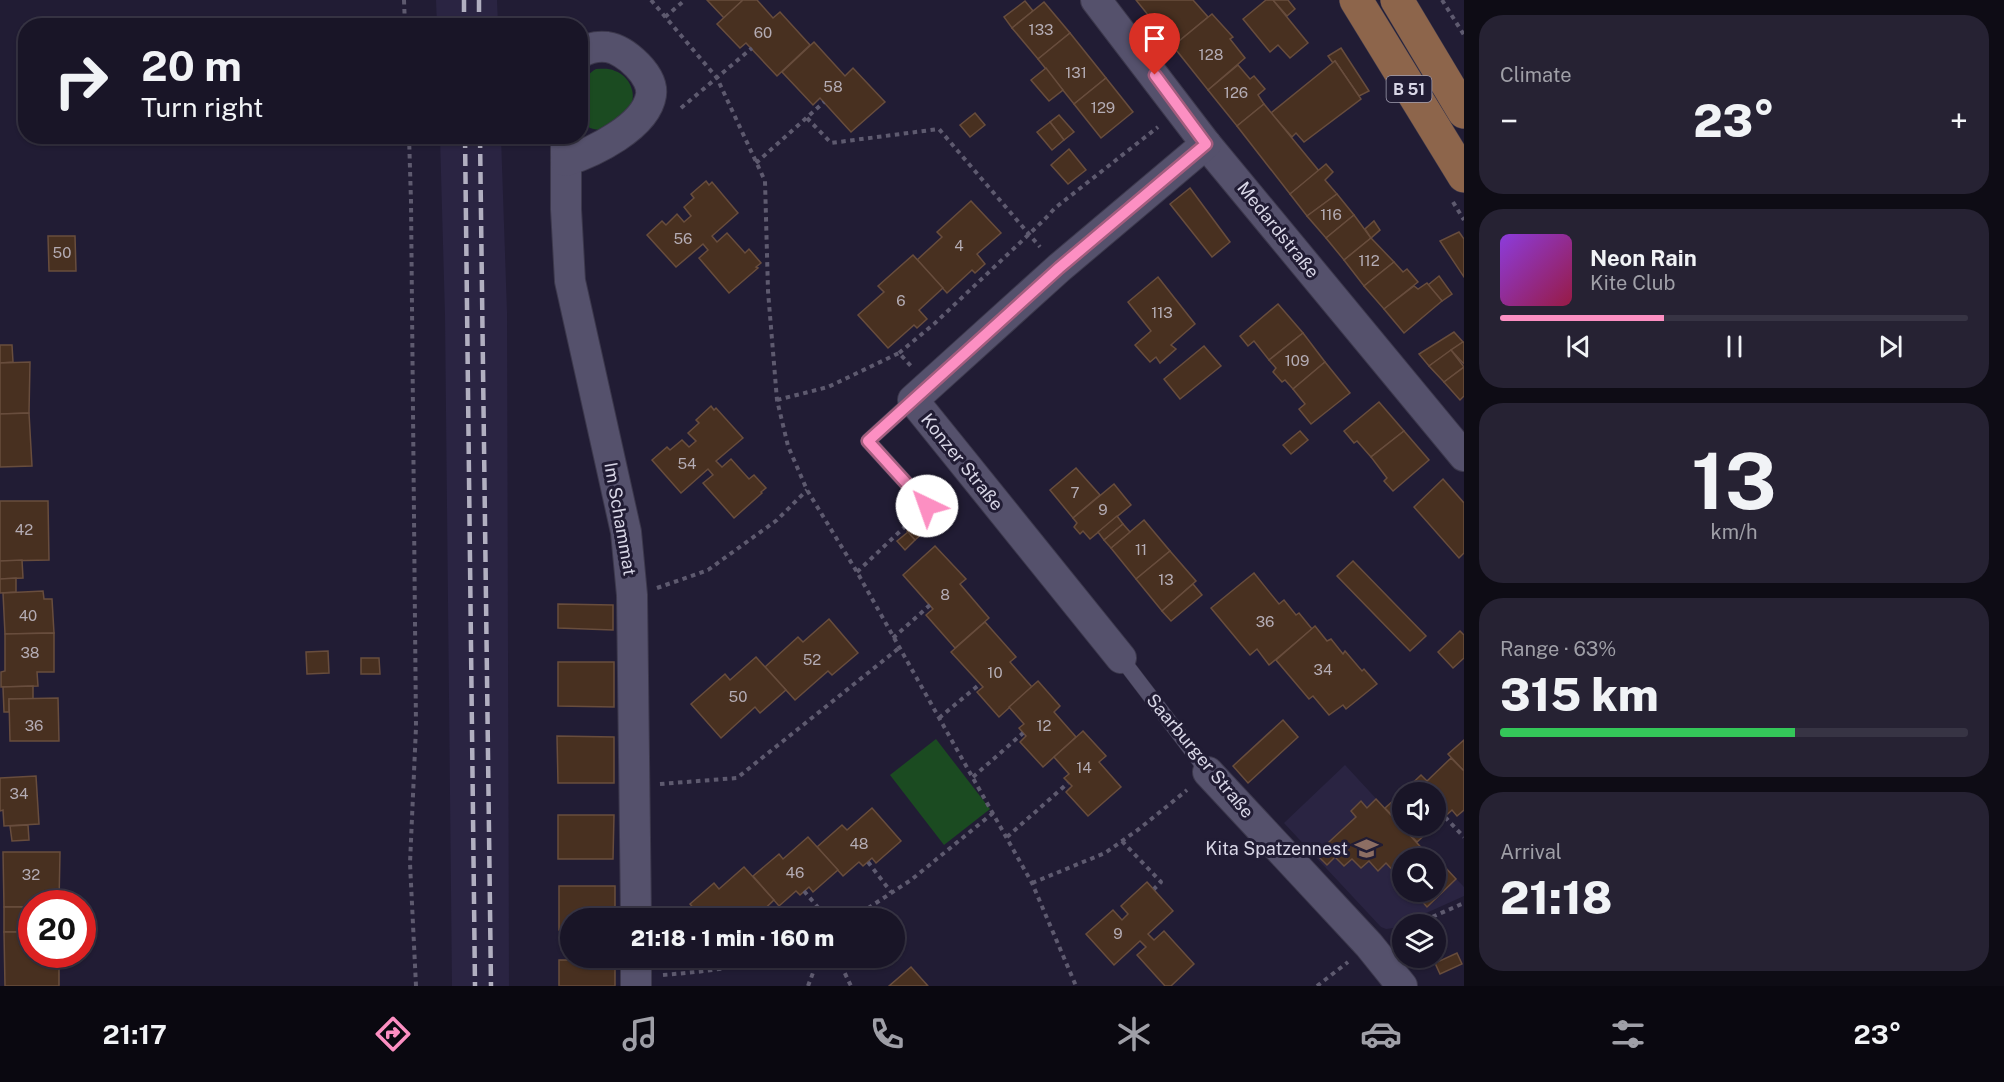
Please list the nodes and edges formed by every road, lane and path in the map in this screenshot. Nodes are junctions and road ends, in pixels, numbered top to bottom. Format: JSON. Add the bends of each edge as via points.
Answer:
{"nodes":[{"id":1,"x":404,"y":0,"type":"edge"},
{"id":2,"x":651,"y":0,"type":"edge"},
{"id":3,"x":685,"y":0,"type":"edge"},
{"id":4,"x":1096,"y":0,"type":"edge"},
{"id":5,"x":1356,"y":0,"type":"edge"},
{"id":6,"x":1397,"y":0,"type":"edge"},
{"id":7,"x":1442,"y":0,"type":"edge"},
{"id":8,"x":665,"y":17,"type":"junction"},
{"id":9,"x":405,"y":18,"type":"edge"},
{"id":10,"x":1464,"y":35,"type":"edge"},
{"id":11,"x":752,"y":48,"type":"dead end"},
{"id":12,"x":588,"y":50,"type":"edge"},
{"id":13,"x":717,"y":78,"type":"junction"},
{"id":14,"x":824,"y":102,"type":"dead end"},
{"id":15,"x":681,"y":108,"type":"dead end"},
{"id":16,"x":1181,"y":109,"type":"junction"},
{"id":17,"x":1464,"y":112,"type":"edge"},
{"id":18,"x":807,"y":118,"type":"junction"},
{"id":19,"x":409,"y":144,"type":"edge"},
{"id":20,"x":1206,"y":144,"type":"junction"},
{"id":21,"x":566,"y":149,"type":"edge"},
{"id":22,"x":756,"y":163,"type":"junction"},
{"id":23,"x":1464,"y":176,"type":"edge"},
{"id":24,"x":1029,"y":235,"type":"junction"},
{"id":25,"x":899,"y":353,"type":"junction"},
{"id":26,"x":921,"y":392,"type":"junction"},
{"id":27,"x":777,"y":400,"type":"junction"},
{"id":28,"x":1464,"y":456,"type":"edge"},
{"id":29,"x":807,"y":490,"type":"junction"},
{"id":30,"x":927,"y":506,"type":"joint"},
{"id":31,"x":857,"y":572,"type":"junction"},
{"id":32,"x":632,"y":595,"type":"junction"},
{"id":33,"x":930,"y":605,"type":"dead end"},
{"id":34,"x":893,"y":638,"type":"junction"},
{"id":35,"x":899,"y":648,"type":"junction"},
{"id":36,"x":1121,"y":658,"type":"joint"},
{"id":37,"x":980,"y":684,"type":"dead end"},
{"id":38,"x":939,"y":718,"type":"junction"},
{"id":39,"x":1023,"y":733,"type":"dead end"},
{"id":40,"x":1209,"y":772,"type":"joint"},
{"id":41,"x":973,"y":777,"type":"junction"},
{"id":42,"x":1068,"y":783,"type":"dead end"},
{"id":43,"x":636,"y":786,"type":"junction"},
{"id":44,"x":1173,"y":801,"type":"dead end"},
{"id":45,"x":993,"y":813,"type":"junction"},
{"id":46,"x":1446,"y":817,"type":"edge"},
{"id":47,"x":1007,"y":837,"type":"junction"},
{"id":48,"x":1464,"y":837,"type":"edge"},
{"id":49,"x":1122,"y":841,"type":"junction"},
{"id":50,"x":868,"y":862,"type":"dead end"},
{"id":51,"x":1032,"y":883,"type":"junction"},
{"id":52,"x":1154,"y":889,"type":"dead end"},
{"id":53,"x":804,"y":891,"type":"dead end"},
{"id":54,"x":891,"y":892,"type":"junction"},
{"id":55,"x":1464,"y":903,"type":"edge"},
{"id":56,"x":636,"y":908,"type":"edge"},
{"id":57,"x":818,"y":908,"type":"edge"},
{"id":58,"x":868,"y":908,"type":"edge"},
{"id":59,"x":1439,"y":914,"type":"edge"},
{"id":60,"x":718,"y":968,"type":"edge"},
{"id":61,"x":815,"y":968,"type":"edge"},
{"id":62,"x":842,"y":968,"type":"edge"},
{"id":63,"x":636,"y":974,"type":"edge"},
{"id":64,"x":416,"y":986,"type":"edge"},
{"id":65,"x":808,"y":986,"type":"edge"},
{"id":66,"x":851,"y":986,"type":"edge"},
{"id":67,"x":1076,"y":986,"type":"edge"},
{"id":68,"x":1402,"y":986,"type":"edge"}],
"edges":[{"from":1,"to":9,"type":"path"},
{"from":2,"to":8,"type":"path"},
{"from":3,"to":8,"type":"path"},
{"from":4,"to":16,"type":"street","name":"Medardstraße"},
{"from":5,"to":23,"type":"main road","number":"B 51"},
{"from":6,"to":17,"type":"main road","number":"B 51"},
{"from":7,"to":10,"type":"path"},
{"from":8,"to":13,"type":"path"},
{"from":11,"to":13,"type":"path"},
{"from":12,"to":21,"type":"street","name":"Im Schammat","via":[[619,51],[642,71],[651,94],[644,110],[621,134],[590,153]]},
{"from":13,"to":15,"type":"path"},
{"from":13,"to":22,"type":"path"},
{"from":14,"to":18,"type":"path"},
{"from":16,"to":20,"type":"street","name":"Medardstraße"},
{"from":16,"to":24,"type":"path","via":[[1055,208]]},
{"from":18,"to":22,"type":"path"},
{"from":18,"to":24,"type":"path","via":[[831,143],[939,129]]},
{"from":19,"to":64,"type":"path","via":[[416,728],[410,863]]},
{"from":20,"to":26,"type":"street","name":"Konzer Straße"},
{"from":20,"to":28,"type":"street","name":"Medardstraße"},
{"from":21,"to":32,"type":"street","name":"Im Schammat","via":[[570,282],[626,532]]},
{"from":22,"to":27,"type":"path","via":[[765,182]]},
{"from":24,"to":25,"type":"path"},
{"from":25,"to":26,"type":"path"},
{"from":25,"to":27,"type":"path","via":[[828,387]]},
{"from":26,"to":30,"type":"lane","via":[[868,441]]},
{"from":26,"to":36,"type":"street","name":"Konzer Straße"},
{"from":27,"to":29,"type":"path","via":[[788,446]]},
{"from":29,"to":31,"type":"path"},
{"from":29,"to":32,"type":"path","via":[[777,520],[708,570]]},
{"from":30,"to":31,"type":"path"},
{"from":31,"to":34,"type":"path"},
{"from":32,"to":43,"type":"street","name":"Im Schammat"},
{"from":33,"to":34,"type":"path"},
{"from":34,"to":35,"type":"path"},
{"from":35,"to":38,"type":"path"},
{"from":35,"to":43,"type":"path","via":[[737,778]]},
{"from":36,"to":40,"type":"lane","name":"Saarburger Straße"},
{"from":37,"to":38,"type":"path"},
{"from":38,"to":41,"type":"path"},
{"from":39,"to":41,"type":"path"},
{"from":40,"to":68,"type":"street","name":"Saarburger Straße"},
{"from":41,"to":45,"type":"path"},
{"from":42,"to":47,"type":"path"},
{"from":43,"to":56,"type":"street","name":"Im Schammat"},
{"from":44,"to":49,"type":"path"},
{"from":45,"to":47,"type":"path"},
{"from":45,"to":54,"type":"path"},
{"from":46,"to":48,"type":"path"},
{"from":47,"to":51,"type":"path"},
{"from":49,"to":51,"type":"path","via":[[1096,857]]},
{"from":49,"to":52,"type":"path","via":[[1161,882]]},
{"from":50,"to":54,"type":"path"},
{"from":51,"to":67,"type":"path"},
{"from":53,"to":57,"type":"path"},
{"from":54,"to":58,"type":"path"},
{"from":55,"to":59,"type":"path"},
{"from":60,"to":63,"type":"path","via":[[691,973]]},
{"from":61,"to":65,"type":"path"},
{"from":62,"to":66,"type":"path"}]}
